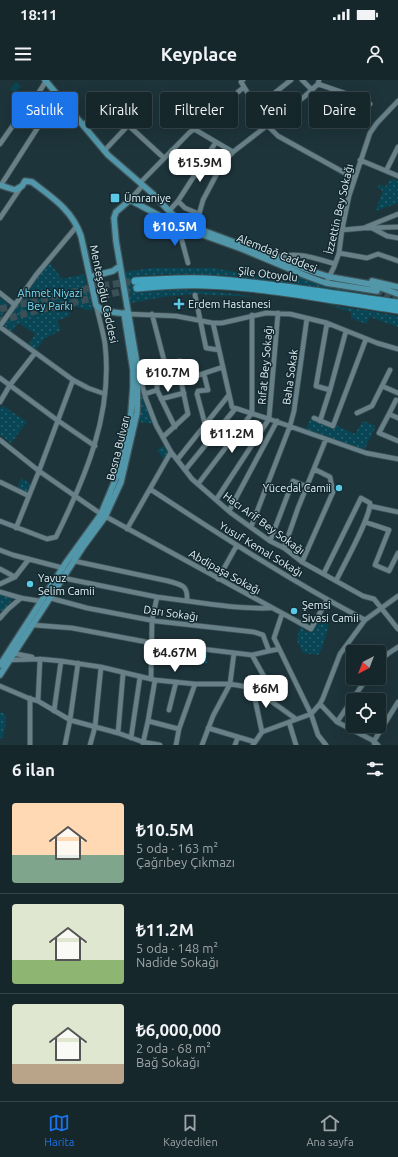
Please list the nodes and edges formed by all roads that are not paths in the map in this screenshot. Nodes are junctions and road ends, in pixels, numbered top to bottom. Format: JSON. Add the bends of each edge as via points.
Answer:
{"nodes":[{"id":1,"x":243,"y":80,"type":"edge"},
{"id":2,"x":291,"y":80,"type":"edge"},
{"id":3,"x":302,"y":80,"type":"edge"},
{"id":4,"x":48,"y":81,"type":"edge"},
{"id":5,"x":319,"y":82,"type":"edge"},
{"id":6,"x":244,"y":87,"type":"junction"},
{"id":7,"x":312,"y":90,"type":"junction"},
{"id":8,"x":55,"y":92,"type":"edge"},
{"id":9,"x":247,"y":92,"type":"edge"},
{"id":10,"x":276,"y":92,"type":"edge"},
{"id":11,"x":345,"y":92,"type":"edge"},
{"id":12,"x":301,"y":99,"type":"edge"},
{"id":13,"x":397,"y":103,"type":"edge"},
{"id":14,"x":78,"y":120,"type":"edge"},
{"id":15,"x":86,"y":122,"type":"edge"},
{"id":16,"x":83,"y":126,"type":"junction"},
{"id":17,"x":38,"y":128,"type":"edge"},
{"id":18,"x":125,"y":128,"type":"edge"},
{"id":19,"x":131,"y":128,"type":"edge"},
{"id":20,"x":265,"y":128,"type":"edge"},
{"id":21,"x":270,"y":128,"type":"edge"},
{"id":22,"x":194,"y":129,"type":"junction"},
{"id":23,"x":216,"y":142,"type":"junction"},
{"id":24,"x":0,"y":144,"type":"edge"},
{"id":25,"x":398,"y":147,"type":"edge"},
{"id":26,"x":104,"y":151,"type":"junction"},
{"id":27,"x":171,"y":151,"type":"junction"},
{"id":28,"x":232,"y":152,"type":"junction"},
{"id":29,"x":164,"y":158,"type":"junction"},
{"id":30,"x":360,"y":160,"type":"junction"},
{"id":31,"x":386,"y":171,"type":"junction"},
{"id":32,"x":195,"y":176,"type":"junction"},
{"id":33,"x":398,"y":176,"type":"edge"},
{"id":34,"x":354,"y":178,"type":"junction"},
{"id":35,"x":141,"y":184,"type":"junction"},
{"id":36,"x":0,"y":185,"type":"edge"},
{"id":37,"x":22,"y":186,"type":"junction"},
{"id":38,"x":11,"y":189,"type":"junction"},
{"id":39,"x":13,"y":199,"type":"junction"},
{"id":40,"x":130,"y":200,"type":"junction"},
{"id":41,"x":178,"y":201,"type":"junction"},
{"id":42,"x":162,"y":204,"type":"junction"},
{"id":43,"x":169,"y":212,"type":"junction"},
{"id":44,"x":155,"y":214,"type":"junction"},
{"id":45,"x":199,"y":214,"type":"junction"},
{"id":46,"x":398,"y":214,"type":"edge"},
{"id":47,"x":0,"y":218,"type":"edge"},
{"id":48,"x":165,"y":219,"type":"junction"},
{"id":49,"x":77,"y":226,"type":"junction"},
{"id":50,"x":178,"y":226,"type":"junction"},
{"id":51,"x":398,"y":227,"type":"edge"},
{"id":52,"x":364,"y":228,"type":"junction"},
{"id":53,"x":372,"y":228,"type":"junction"},
{"id":54,"x":195,"y":229,"type":"junction"},
{"id":55,"x":342,"y":230,"type":"junction"},
{"id":56,"x":398,"y":238,"type":"edge"},
{"id":57,"x":339,"y":253,"type":"junction"},
{"id":58,"x":274,"y":257,"type":"junction"},
{"id":59,"x":398,"y":261,"type":"edge"},
{"id":60,"x":188,"y":264,"type":"dead end"},
{"id":61,"x":335,"y":264,"type":"junction"},
{"id":62,"x":120,"y":266,"type":"junction"},
{"id":63,"x":90,"y":277,"type":"junction"},
{"id":64,"x":330,"y":277,"type":"junction"},
{"id":65,"x":352,"y":281,"type":"junction"},
{"id":66,"x":326,"y":283,"type":"junction"},
{"id":67,"x":398,"y":286,"type":"edge"},
{"id":68,"x":377,"y":291,"type":"tunnel mouth"},
{"id":69,"x":0,"y":293,"type":"edge"},
{"id":70,"x":398,"y":294,"type":"edge"},
{"id":71,"x":195,"y":295,"type":"dead end"},
{"id":72,"x":398,"y":303,"type":"edge"},
{"id":73,"x":15,"y":305,"type":"junction"},
{"id":74,"x":96,"y":305,"type":"junction"},
{"id":75,"x":104,"y":311,"type":"junction"},
{"id":76,"x":398,"y":311,"type":"edge"},
{"id":77,"x":278,"y":313,"type":"junction"},
{"id":78,"x":126,"y":314,"type":"junction"},
{"id":79,"x":152,"y":314,"type":"junction"},
{"id":80,"x":252,"y":315,"type":"junction"},
{"id":81,"x":98,"y":316,"type":"junction"},
{"id":82,"x":307,"y":318,"type":"junction"},
{"id":83,"x":200,"y":321,"type":"junction"},
{"id":84,"x":213,"y":323,"type":"junction"},
{"id":85,"x":327,"y":323,"type":"junction"},
{"id":86,"x":0,"y":326,"type":"edge"},
{"id":87,"x":346,"y":331,"type":"junction"},
{"id":88,"x":366,"y":339,"type":"junction"},
{"id":89,"x":398,"y":349,"type":"edge"},
{"id":90,"x":220,"y":350,"type":"junction"},
{"id":91,"x":35,"y":353,"type":"junction"},
{"id":92,"x":165,"y":364,"type":"junction"},
{"id":93,"x":223,"y":367,"type":"junction"},
{"id":94,"x":138,"y":370,"type":"junction"},
{"id":95,"x":390,"y":370,"type":"dead end"},
{"id":96,"x":204,"y":374,"type":"junction"},
{"id":97,"x":0,"y":378,"type":"edge"},
{"id":98,"x":157,"y":379,"type":"dead end"},
{"id":99,"x":73,"y":380,"type":"junction"},
{"id":100,"x":181,"y":382,"type":"junction"},
{"id":101,"x":10,"y":385,"type":"junction"},
{"id":102,"x":382,"y":386,"type":"junction"},
{"id":103,"x":157,"y":390,"type":"junction"},
{"id":104,"x":330,"y":390,"type":"junction"},
{"id":105,"x":184,"y":393,"type":"junction"},
{"id":106,"x":105,"y":394,"type":"junction"},
{"id":107,"x":145,"y":394,"type":"junction"},
{"id":108,"x":228,"y":396,"type":"junction"},
{"id":109,"x":397,"y":398,"type":"edge"},
{"id":110,"x":161,"y":399,"type":"junction"},
{"id":111,"x":0,"y":402,"type":"edge"},
{"id":112,"x":235,"y":408,"type":"junction"},
{"id":113,"x":252,"y":413,"type":"junction"},
{"id":114,"x":357,"y":413,"type":"dead end"},
{"id":115,"x":389,"y":414,"type":"junction"},
{"id":116,"x":314,"y":418,"type":"dead end"},
{"id":117,"x":398,"y":418,"type":"edge"},
{"id":118,"x":269,"y":419,"type":"junction"},
{"id":119,"x":58,"y":420,"type":"junction"},
{"id":120,"x":277,"y":421,"type":"junction"},
{"id":121,"x":320,"y":421,"type":"junction"},
{"id":122,"x":205,"y":424,"type":"junction"},
{"id":123,"x":290,"y":426,"type":"junction"},
{"id":124,"x":174,"y":427,"type":"junction"},
{"id":125,"x":163,"y":437,"type":"junction"},
{"id":126,"x":326,"y":439,"type":"junction"},
{"id":127,"x":0,"y":440,"type":"edge"},
{"id":128,"x":398,"y":441,"type":"edge"},
{"id":129,"x":96,"y":446,"type":"junction"},
{"id":130,"x":171,"y":452,"type":"junction"},
{"id":131,"x":398,"y":459,"type":"edge"},
{"id":132,"x":177,"y":460,"type":"junction"},
{"id":133,"x":314,"y":469,"type":"junction"},
{"id":134,"x":185,"y":470,"type":"junction"},
{"id":135,"x":39,"y":471,"type":"junction"},
{"id":136,"x":0,"y":482,"type":"edge"},
{"id":137,"x":198,"y":484,"type":"junction"},
{"id":138,"x":308,"y":486,"type":"junction"},
{"id":139,"x":150,"y":489,"type":"junction"},
{"id":140,"x":29,"y":496,"type":"junction"},
{"id":141,"x":76,"y":497,"type":"junction"},
{"id":142,"x":216,"y":500,"type":"junction"},
{"id":143,"x":370,"y":506,"type":"junction"},
{"id":144,"x":229,"y":511,"type":"junction"},
{"id":145,"x":398,"y":512,"type":"edge"},
{"id":146,"x":103,"y":515,"type":"junction"},
{"id":147,"x":0,"y":522,"type":"edge"},
{"id":148,"x":365,"y":522,"type":"junction"},
{"id":149,"x":251,"y":527,"type":"junction"},
{"id":150,"x":16,"y":528,"type":"junction"},
{"id":151,"x":127,"y":529,"type":"junction"},
{"id":152,"x":270,"y":541,"type":"junction"},
{"id":153,"x":237,"y":545,"type":"junction"},
{"id":154,"x":284,"y":548,"type":"junction"},
{"id":155,"x":0,"y":550,"type":"edge"},
{"id":156,"x":398,"y":553,"type":"edge"},
{"id":157,"x":29,"y":559,"type":"junction"},
{"id":158,"x":74,"y":562,"type":"junction"},
{"id":159,"x":302,"y":562,"type":"junction"},
{"id":160,"x":63,"y":568,"type":"junction"},
{"id":161,"x":0,"y":569,"type":"edge"},
{"id":162,"x":324,"y":573,"type":"junction"},
{"id":163,"x":15,"y":577,"type":"junction"},
{"id":164,"x":63,"y":578,"type":"junction"},
{"id":165,"x":218,"y":579,"type":"junction"},
{"id":166,"x":336,"y":581,"type":"junction"},
{"id":167,"x":0,"y":584,"type":"edge"},
{"id":168,"x":0,"y":592,"type":"edge"},
{"id":169,"x":398,"y":596,"type":"edge"},
{"id":170,"x":157,"y":597,"type":"junction"},
{"id":171,"x":22,"y":598,"type":"junction"},
{"id":172,"x":50,"y":598,"type":"junction"},
{"id":173,"x":327,"y":600,"type":"junction"},
{"id":174,"x":40,"y":601,"type":"junction"},
{"id":175,"x":187,"y":601,"type":"junction"},
{"id":176,"x":270,"y":608,"type":"junction"},
{"id":177,"x":382,"y":608,"type":"junction"},
{"id":178,"x":282,"y":614,"type":"junction"},
{"id":179,"x":0,"y":618,"type":"edge"},
{"id":180,"x":365,"y":620,"type":"junction"},
{"id":181,"x":152,"y":621,"type":"junction"},
{"id":182,"x":33,"y":625,"type":"junction"},
{"id":183,"x":398,"y":629,"type":"edge"},
{"id":184,"x":152,"y":643,"type":"junction"},
{"id":185,"x":398,"y":647,"type":"edge"},
{"id":186,"x":279,"y":649,"type":"junction"},
{"id":187,"x":269,"y":651,"type":"junction"},
{"id":188,"x":15,"y":652,"type":"junction"},
{"id":189,"x":234,"y":653,"type":"junction"},
{"id":190,"x":386,"y":655,"type":"edge"},
{"id":191,"x":252,"y":656,"type":"junction"},
{"id":192,"x":40,"y":659,"type":"junction"},
{"id":193,"x":10,"y":660,"type":"junction"},
{"id":194,"x":61,"y":661,"type":"junction"},
{"id":195,"x":1,"y":662,"type":"edge"},
{"id":196,"x":78,"y":663,"type":"junction"},
{"id":197,"x":101,"y":668,"type":"junction"},
{"id":198,"x":1,"y":674,"type":"edge"},
{"id":199,"x":123,"y":674,"type":"junction"},
{"id":200,"x":140,"y":677,"type":"junction"},
{"id":201,"x":153,"y":680,"type":"junction"},
{"id":202,"x":176,"y":682,"type":"junction"},
{"id":203,"x":195,"y":684,"type":"junction"},
{"id":204,"x":230,"y":684,"type":"junction"},
{"id":205,"x":0,"y":685,"type":"edge"},
{"id":206,"x":362,"y":685,"type":"edge"},
{"id":207,"x":253,"y":690,"type":"junction"},
{"id":208,"x":30,"y":698,"type":"junction"},
{"id":209,"x":38,"y":701,"type":"junction"},
{"id":210,"x":273,"y":701,"type":"junction"},
{"id":211,"x":398,"y":702,"type":"edge"},
{"id":212,"x":320,"y":704,"type":"junction"},
{"id":213,"x":393,"y":709,"type":"junction"},
{"id":214,"x":169,"y":710,"type":"dead end"},
{"id":215,"x":54,"y":711,"type":"junction"},
{"id":216,"x":310,"y":714,"type":"junction"},
{"id":217,"x":398,"y":714,"type":"edge"},
{"id":218,"x":296,"y":719,"type":"junction"},
{"id":219,"x":70,"y":720,"type":"junction"},
{"id":220,"x":148,"y":721,"type":"junction"},
{"id":221,"x":290,"y":722,"type":"junction"},
{"id":222,"x":337,"y":722,"type":"junction"},
{"id":223,"x":95,"y":727,"type":"junction"},
{"id":224,"x":208,"y":728,"type":"junction"},
{"id":225,"x":180,"y":730,"type":"junction"},
{"id":226,"x":262,"y":732,"type":"junction"},
{"id":227,"x":118,"y":733,"type":"junction"},
{"id":228,"x":238,"y":737,"type":"junction"},
{"id":229,"x":131,"y":738,"type":"junction"},
{"id":230,"x":142,"y":744,"type":"edge"},
{"id":231,"x":254,"y":744,"type":"edge"},
{"id":232,"x":376,"y":744,"type":"edge"},
{"id":233,"x":30,"y":745,"type":"edge"},
{"id":234,"x":64,"y":745,"type":"edge"},
{"id":235,"x":90,"y":745,"type":"edge"},
{"id":236,"x":160,"y":745,"type":"edge"},
{"id":237,"x":176,"y":745,"type":"edge"},
{"id":238,"x":202,"y":745,"type":"edge"},
{"id":239,"x":235,"y":745,"type":"edge"},
{"id":240,"x":296,"y":745,"type":"edge"},
{"id":241,"x":326,"y":745,"type":"edge"}],
"edges":[{"from":1,"to":6,"type":"street","via":[[241,82]]},
{"from":2,"to":10,"type":"street"},
{"from":3,"to":7,"type":"street"},
{"from":4,"to":8,"type":"main road"},
{"from":4,"to":24,"type":"street","via":[[21,121],[14,124]]},
{"from":5,"to":7,"type":"street"},
{"from":5,"to":11,"type":"street"},
{"from":6,"to":9,"type":"street"},
{"from":6,"to":22,"type":"street"},
{"from":7,"to":12,"type":"street"},
{"from":13,"to":30,"type":"street","name":"İzzettin Bey Sokağı","via":[[377,122]]},
{"from":14,"to":16,"type":"main road"},
{"from":15,"to":16,"type":"street"},
{"from":16,"to":26,"type":"main road"},
{"from":17,"to":36,"type":"street"},
{"from":18,"to":26,"type":"street"},
{"from":19,"to":29,"type":"street"},
{"from":20,"to":28,"type":"street"},
{"from":21,"to":34,"type":"street","via":[[278,136]]},
{"from":22,"to":23,"type":"street"},
{"from":22,"to":27,"type":"street"},
{"from":23,"to":28,"type":"street"},
{"from":23,"to":32,"type":"street"},
{"from":25,"to":31,"type":"street"},
{"from":26,"to":35,"type":"main road"},
{"from":27,"to":29,"type":"street"},
{"from":27,"to":32,"type":"street"},
{"from":28,"to":45,"type":"street","via":[[222,164],[207,192]]},
{"from":29,"to":35,"type":"street"},
{"from":30,"to":31,"type":"street"},
{"from":30,"to":34,"type":"street","name":"İzzettin Bey Sokağı"},
{"from":31,"to":33,"type":"street"},
{"from":32,"to":41,"type":"street"},
{"from":34,"to":55,"type":"street","name":"İzzettin Bey Sokağı"},
{"from":35,"to":40,"type":"street"},
{"from":35,"to":42,"type":"main road"},
{"from":36,"to":38,"type":"main road"},
{"from":37,"to":38,"type":"main road","via":[[15,190]]},
{"from":37,"to":39,"type":"street"},
{"from":37,"to":49,"type":"main road","name":"Menteşoğlu Caddesi","via":[[25,181],[32,182],[64,208]]},
{"from":38,"to":39,"type":"street"},
{"from":39,"to":47,"type":"street"},
{"from":40,"to":44,"type":"main road","name":"Alemdağ Caddesi"},
{"from":40,"to":62,"type":"main road","name":"Bosna Bulvarı","via":[[116,212],[114,218]]},
{"from":41,"to":43,"type":"street"},
{"from":41,"to":45,"type":"street","via":[[185,208]]},
{"from":42,"to":43,"type":"main road"},
{"from":42,"to":44,"type":"main road","via":[[161,210]]},
{"from":43,"to":48,"type":"main road","via":[[165,214]]},
{"from":43,"to":54,"type":"main road"},
{"from":44,"to":48,"type":"main road","name":"Alemdağ Caddesi"},
{"from":45,"to":54,"type":"street"},
{"from":46,"to":52,"type":"street"},
{"from":48,"to":50,"type":"main road","name":"Alemdağ Caddesi"},
{"from":49,"to":63,"type":"main road","name":"Menteşoğlu Caddesi"},
{"from":49,"to":73,"type":"street","via":[[36,275]]},
{"from":50,"to":54,"type":"main road","name":"Alemdağ Caddesi"},
{"from":50,"to":60,"type":"street"},
{"from":51,"to":53,"type":"street"},
{"from":52,"to":53,"type":"street"},
{"from":52,"to":55,"type":"street"},
{"from":53,"to":56,"type":"street","via":[[387,236]]},
{"from":54,"to":58,"type":"main road","name":"Alemdağ Caddesi"},
{"from":54,"to":66,"type":"main road","name":"Alemdağ Caddesi"},
{"from":55,"to":57,"type":"street","name":"İzzettin Bey Sokağı"},
{"from":57,"to":59,"type":"street","via":[[367,258],[378,254]]},
{"from":57,"to":61,"type":"street","name":"İzzettin Bey Sokağı"},
{"from":58,"to":61,"type":"street","via":[[290,254],[310,256]]},
{"from":58,"to":64,"type":"main road","name":"Alemdağ Caddesi"},
{"from":61,"to":64,"type":"street","name":"İzzettin Bey Sokağı"},
{"from":62,"to":63,"type":"main road","via":[[113,271]]},
{"from":62,"to":78,"type":"main road","name":"Bosna Bulvarı"},
{"from":63,"to":74,"type":"main road","name":"Menteşoğlu Caddesi"},
{"from":64,"to":65,"type":"main road","name":"Alemdağ Caddesi"},
{"from":64,"to":66,"type":"street","name":"İzzettin Bey Sokağı"},
{"from":65,"to":67,"type":"main road","via":[[373,281]]},
{"from":65,"to":70,"type":"main road","name":"Alemdağ Caddesi","via":[[378,286]]},
{"from":66,"to":68,"type":"main road","name":"Alemdağ Caddesi"},
{"from":69,"to":73,"type":"street"},
{"from":71,"to":83,"type":"street"},
{"from":72,"to":76,"type":"highway","name":"Şile Otoyolu","via":[[238,282],[170,278],[136,284],[246,288]]},
{"from":73,"to":86,"type":"street"},
{"from":74,"to":75,"type":"main road"},
{"from":74,"to":81,"type":"street","name":"Menteşoğlu Caddesi"},
{"from":75,"to":78,"type":"main road"},
{"from":75,"to":81,"type":"street"},
{"from":77,"to":80,"type":"street"},
{"from":77,"to":82,"type":"street"},
{"from":77,"to":118,"type":"street","name":"Rıfat Bey Sokağı"},
{"from":78,"to":79,"type":"street"},
{"from":78,"to":94,"type":"main road","name":"Bosna Bulvarı"},
{"from":78,"to":146,"type":"main road","name":"Bosna Bulvarı","via":[[133,370],[131,413],[121,464]]},
{"from":79,"to":83,"type":"street"},
{"from":79,"to":92,"type":"street"},
{"from":80,"to":84,"type":"street"},
{"from":80,"to":113,"type":"street"},
{"from":81,"to":106,"type":"street","name":"Menteşoğlu Caddesi","via":[[105,344]]},
{"from":82,"to":85,"type":"street"},
{"from":82,"to":123,"type":"street","name":"Baha Sokak"},
{"from":83,"to":84,"type":"street"},
{"from":83,"to":90,"type":"street","via":[[206,348]]},
{"from":84,"to":90,"type":"street"},
{"from":85,"to":87,"type":"street"},
{"from":85,"to":104,"type":"street","via":[[316,386]]},
{"from":86,"to":91,"type":"street"},
{"from":87,"to":88,"type":"street"},
{"from":87,"to":104,"type":"street"},
{"from":88,"to":89,"type":"street"},
{"from":88,"to":121,"type":"street","via":[[332,426]]},
{"from":90,"to":93,"type":"street"},
{"from":91,"to":99,"type":"street"},
{"from":91,"to":101,"type":"street"},
{"from":92,"to":94,"type":"street"},
{"from":92,"to":100,"type":"street","via":[[180,361]]},
{"from":93,"to":96,"type":"street"},
{"from":93,"to":108,"type":"street"},
{"from":94,"to":107,"type":"street","name":"Hacı Arif Bey Sokağı"},
{"from":94,"to":146,"type":"main road","name":"Bosna Bulvarı","via":[[137,413],[130,448],[121,482]]},
{"from":95,"to":102,"type":"street"},
{"from":96,"to":100,"type":"street"},
{"from":96,"to":122,"type":"street","via":[[208,390],[198,391],[197,394]]},
{"from":97,"to":101,"type":"street"},
{"from":98,"to":103,"type":"street"},
{"from":99,"to":106,"type":"street"},
{"from":99,"to":119,"type":"street"},
{"from":100,"to":105,"type":"street"},
{"from":101,"to":111,"type":"street"},
{"from":101,"to":119,"type":"street"},
{"from":102,"to":109,"type":"street"},
{"from":102,"to":114,"type":"street","via":[[372,406]]},
{"from":103,"to":107,"type":"street"},
{"from":103,"to":110,"type":"street"},
{"from":104,"to":121,"type":"street"},
{"from":105,"to":110,"type":"street"},
{"from":105,"to":124,"type":"street","via":[[188,414]]},
{"from":106,"to":129,"type":"street","name":"Menteşoğlu Caddesi"},
{"from":107,"to":125,"type":"street","name":"Hacı Arif Bey Sokağı"},
{"from":108,"to":112,"type":"street","via":[[232,408]]},
{"from":108,"to":122,"type":"street"},
{"from":109,"to":115,"type":"street"},
{"from":110,"to":124,"type":"street"},
{"from":112,"to":113,"type":"street"},
{"from":112,"to":134,"type":"street"},
{"from":113,"to":118,"type":"street"},
{"from":113,"to":137,"type":"street"},
{"from":115,"to":117,"type":"street"},
{"from":115,"to":128,"type":"street","via":[[379,432]]},
{"from":116,"to":121,"type":"street"},
{"from":118,"to":120,"type":"street"},
{"from":118,"to":142,"type":"street","name":"Rıfat Bey Sokağı"},
{"from":119,"to":129,"type":"street"},
{"from":119,"to":135,"type":"street"},
{"from":120,"to":123,"type":"street"},
{"from":120,"to":144,"type":"street"},
{"from":122,"to":132,"type":"street"},
{"from":123,"to":126,"type":"street"},
{"from":123,"to":149,"type":"street","name":"Baha Sokak"},
{"from":124,"to":125,"type":"street"},
{"from":125,"to":130,"type":"street","name":"Hacı Arif Bey Sokağı"},
{"from":126,"to":131,"type":"street","via":[[366,453]]},
{"from":126,"to":133,"type":"street"},
{"from":127,"to":135,"type":"street","name":"Abdipaşa Sokağı"},
{"from":129,"to":141,"type":"street","name":"Menteşoğlu Caddesi"},
{"from":130,"to":132,"type":"street","name":"Hacı Arif Bey Sokağı"},
{"from":130,"to":139,"type":"street"},
{"from":132,"to":134,"type":"street","name":"Hacı Arif Bey Sokağı"},
{"from":133,"to":138,"type":"street"},
{"from":133,"to":159,"type":"street","via":[[330,478],[333,492]]},
{"from":134,"to":137,"type":"street","name":"Hacı Arif Bey Sokağı"},
{"from":135,"to":140,"type":"street"},
{"from":135,"to":141,"type":"street","name":"Abdipaşa Sokağı"},
{"from":136,"to":140,"type":"street"},
{"from":137,"to":142,"type":"street","name":"Hacı Arif Bey Sokağı"},
{"from":138,"to":152,"type":"street","via":[[293,481]]},
{"from":138,"to":154,"type":"street"},
{"from":139,"to":151,"type":"street"},
{"from":139,"to":153,"type":"street","name":"Yusuf Kemal Sokağı"},
{"from":140,"to":150,"type":"street"},
{"from":141,"to":146,"type":"street","name":"Abdipaşa Sokağı"},
{"from":141,"to":150,"type":"street","name":"Menteşoğlu Caddesi","via":[[56,537],[47,539]]},
{"from":142,"to":144,"type":"street","name":"Hacı Arif Bey Sokağı"},
{"from":143,"to":145,"type":"street"},
{"from":143,"to":148,"type":"street"},
{"from":143,"to":162,"type":"street","via":[[370,503],[361,498]]},
{"from":144,"to":149,"type":"street","name":"Hacı Arif Bey Sokağı"},
{"from":146,"to":151,"type":"street","name":"Abdipaşa Sokağı"},
{"from":146,"to":158,"type":"main road","name":"Bosna Bulvarı"},
{"from":146,"to":160,"type":"main road","name":"Bosna Bulvarı"},
{"from":147,"to":150,"type":"street","name":"Menteşoğlu Caddesi"},
{"from":148,"to":156,"type":"street","via":[[389,530],[375,565],[389,571]]},
{"from":148,"to":166,"type":"street"},
{"from":149,"to":152,"type":"street","name":"Hacı Arif Bey Sokağı"},
{"from":151,"to":165,"type":"street","name":"Abdipaşa Sokağı"},
{"from":152,"to":154,"type":"street","name":"Hacı Arif Bey Sokağı"},
{"from":153,"to":165,"type":"street"},
{"from":153,"to":173,"type":"street","name":"Yusuf Kemal Sokağı"},
{"from":154,"to":159,"type":"street","name":"Hacı Arif Bey Sokağı"},
{"from":155,"to":157,"type":"street"},
{"from":157,"to":160,"type":"street"},
{"from":157,"to":163,"type":"street"},
{"from":158,"to":164,"type":"main road","name":"Bosna Bulvarı"},
{"from":158,"to":175,"type":"street","via":[[179,584],[188,592]]},
{"from":159,"to":162,"type":"street","name":"Hacı Arif Bey Sokağı"},
{"from":160,"to":174,"type":"main road","name":"Bosna Bulvarı"},
{"from":161,"to":163,"type":"street"},
{"from":162,"to":166,"type":"street","name":"Hacı Arif Bey Sokağı"},
{"from":163,"to":167,"type":"street"},
{"from":164,"to":170,"type":"street"},
{"from":164,"to":172,"type":"main road","name":"Bosna Bulvarı"},
{"from":165,"to":176,"type":"street","name":"Abdipaşa Sokağı"},
{"from":166,"to":177,"type":"street","name":"Hacı Arif Bey Sokağı","via":[[374,599]]},
{"from":168,"to":171,"type":"street"},
{"from":169,"to":177,"type":"street"},
{"from":170,"to":175,"type":"street"},
{"from":170,"to":181,"type":"street"},
{"from":171,"to":174,"type":"street"},
{"from":171,"to":179,"type":"street"},
{"from":172,"to":181,"type":"street","name":"Darı Sokağı"},
{"from":172,"to":182,"type":"main road","name":"Bosna Bulvarı"},
{"from":173,"to":178,"type":"street","name":"Abdipaşa Sokağı","via":[[312,630]]},
{"from":173,"to":180,"type":"street","name":"Yusuf Kemal Sokağı"},
{"from":174,"to":195,"type":"main road","name":"Bosna Bulvarı"},
{"from":175,"to":176,"type":"street","via":[[256,609]]},
{"from":176,"to":178,"type":"street","name":"Abdipaşa Sokağı"},
{"from":177,"to":180,"type":"street"},
{"from":177,"to":183,"type":"street"},
{"from":178,"to":186,"type":"street","via":[[274,638]]},
{"from":180,"to":212,"type":"street","via":[[340,654]]},
{"from":181,"to":184,"type":"street"},
{"from":181,"to":187,"type":"street","name":"Darı Sokağı","via":[[254,632],[263,635]]},
{"from":182,"to":184,"type":"street","via":[[72,628]]},
{"from":182,"to":188,"type":"main road","name":"Bosna Bulvarı"},
{"from":184,"to":189,"type":"street"},
{"from":184,"to":201,"type":"street"},
{"from":185,"to":190,"type":"street"},
{"from":186,"to":187,"type":"street"},
{"from":186,"to":216,"type":"street"},
{"from":187,"to":191,"type":"street"},
{"from":188,"to":192,"type":"street"},
{"from":188,"to":193,"type":"main road","name":"Bosna Bulvarı"},
{"from":189,"to":191,"type":"street"},
{"from":189,"to":204,"type":"street"},
{"from":191,"to":210,"type":"street","via":[[271,689]]},
{"from":192,"to":193,"type":"street"},
{"from":192,"to":194,"type":"street"},
{"from":192,"to":209,"type":"street"},
{"from":193,"to":195,"type":"main road"},
{"from":193,"to":198,"type":"main road","name":"Bosna Bulvarı"},
{"from":194,"to":196,"type":"street"},
{"from":194,"to":215,"type":"street"},
{"from":195,"to":198,"type":"main road"},
{"from":196,"to":197,"type":"street"},
{"from":196,"to":219,"type":"street"},
{"from":197,"to":199,"type":"street"},
{"from":197,"to":223,"type":"street"},
{"from":199,"to":200,"type":"street"},
{"from":199,"to":227,"type":"street"},
{"from":200,"to":201,"type":"street"},
{"from":200,"to":229,"type":"street"},
{"from":201,"to":202,"type":"street"},
{"from":201,"to":220,"type":"street"},
{"from":202,"to":203,"type":"street"},
{"from":202,"to":214,"type":"street"},
{"from":203,"to":204,"type":"street"},
{"from":203,"to":225,"type":"street"},
{"from":204,"to":207,"type":"street"},
{"from":204,"to":224,"type":"street"},
{"from":205,"to":208,"type":"street"},
{"from":206,"to":222,"type":"street"},
{"from":207,"to":210,"type":"street"},
{"from":207,"to":226,"type":"street"},
{"from":208,"to":209,"type":"street"},
{"from":208,"to":233,"type":"street"},
{"from":209,"to":215,"type":"street"},
{"from":210,"to":218,"type":"street"},
{"from":211,"to":213,"type":"street"},
{"from":212,"to":216,"type":"street"},
{"from":212,"to":222,"type":"street"},
{"from":213,"to":217,"type":"street"},
{"from":213,"to":232,"type":"street"},
{"from":215,"to":219,"type":"street"},
{"from":216,"to":218,"type":"street"},
{"from":216,"to":241,"type":"street","via":[[318,735]]},
{"from":218,"to":221,"type":"street"},
{"from":219,"to":223,"type":"street"},
{"from":219,"to":234,"type":"street"},
{"from":220,"to":225,"type":"street"},
{"from":220,"to":230,"type":"street"},
{"from":221,"to":226,"type":"street"},
{"from":221,"to":240,"type":"street"},
{"from":222,"to":232,"type":"street"},
{"from":223,"to":227,"type":"street"},
{"from":223,"to":235,"type":"street"},
{"from":224,"to":228,"type":"street"},
{"from":224,"to":238,"type":"street"},
{"from":225,"to":237,"type":"street"},
{"from":226,"to":231,"type":"street"},
{"from":227,"to":229,"type":"street"},
{"from":228,"to":231,"type":"street"},
{"from":228,"to":239,"type":"street"},
{"from":229,"to":230,"type":"street"},
{"from":230,"to":236,"type":"street"}]}
